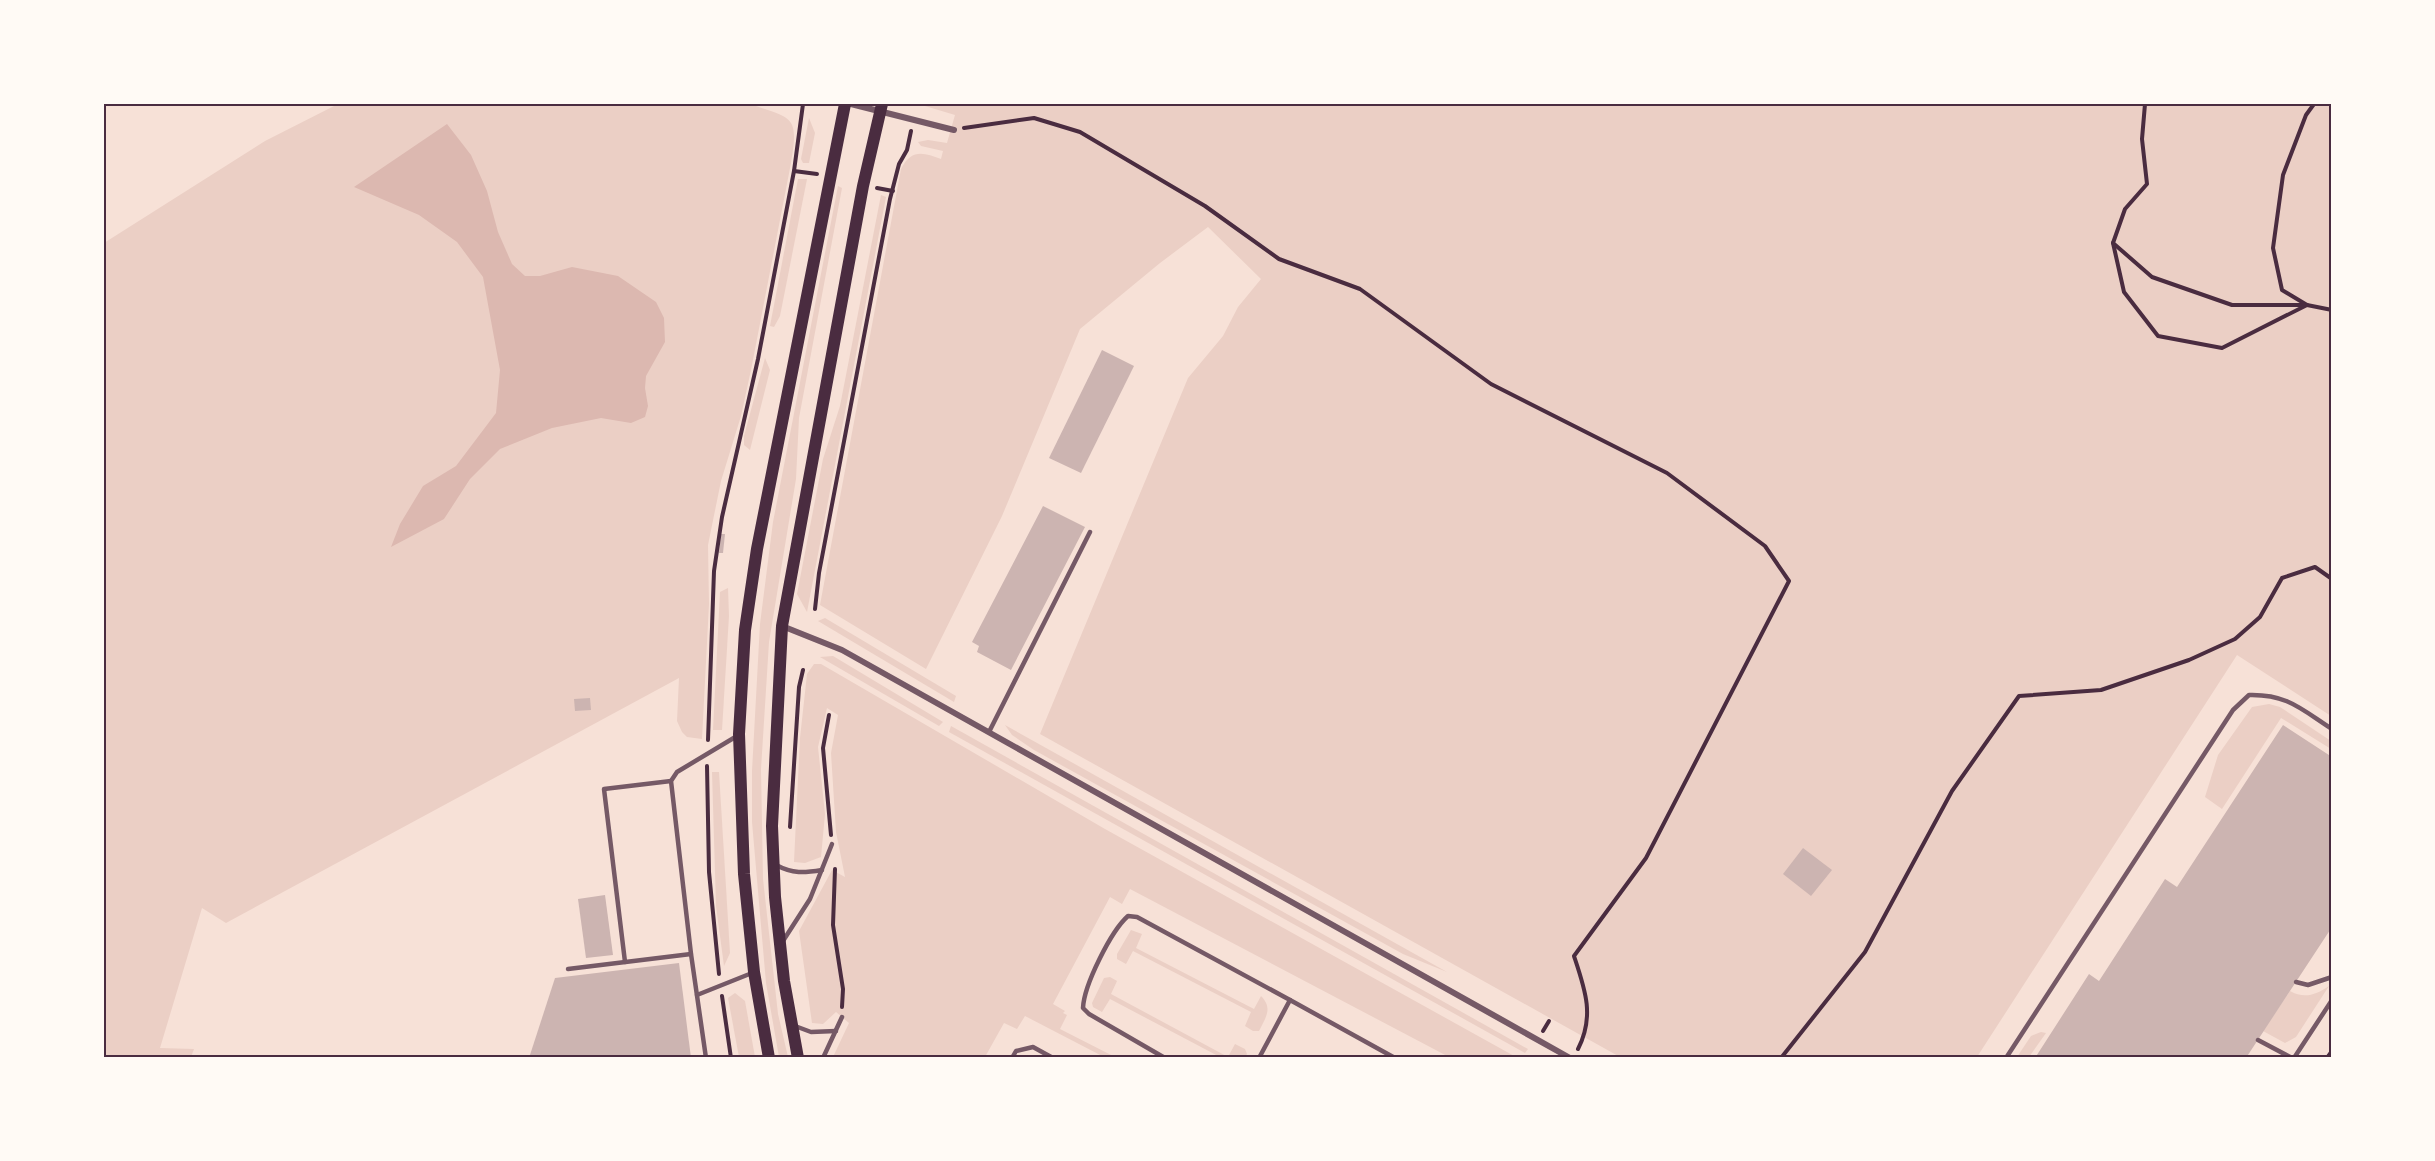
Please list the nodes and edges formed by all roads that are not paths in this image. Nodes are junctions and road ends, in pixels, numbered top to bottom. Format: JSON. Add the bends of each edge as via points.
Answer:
{"nodes":[{"id":1,"x":845,"y":104,"type":"edge"},
{"id":2,"x":851,"y":104,"type":"edge"},
{"id":3,"x":881,"y":107,"type":"edge"},
{"id":4,"x":954,"y":130,"type":"road end"},
{"id":5,"x":1090,"y":532,"type":"dead end"},
{"id":6,"x":782,"y":626,"type":"junction"},
{"id":7,"x":2331,"y":729,"type":"edge"},
{"id":8,"x":989,"y":732,"type":"junction"},
{"id":9,"x":739,"y":734,"type":"junction"},
{"id":10,"x":670,"y":781,"type":"junction"},
{"id":11,"x":832,"y":844,"type":"dead end"},
{"id":12,"x":774,"y":864,"type":"junction"},
{"id":13,"x":822,"y":870,"type":"junction"},
{"id":14,"x":780,"y":946,"type":"junction"},
{"id":15,"x":691,"y":954,"type":"junction"},
{"id":16,"x":625,"y":962,"type":"junction"},
{"id":17,"x":568,"y":969,"type":"dead end"},
{"id":18,"x":754,"y":972,"type":"junction"},
{"id":19,"x":2331,"y":977,"type":"edge"},
{"id":20,"x":2296,"y":982,"type":"dead end"},
{"id":21,"x":697,"y":995,"type":"junction"},
{"id":22,"x":1290,"y":1000,"type":"junction"},
{"id":23,"x":2331,"y":1000,"type":"edge"},
{"id":24,"x":842,"y":1017,"type":"dead end"},
{"id":25,"x":792,"y":1025,"type":"junction"},
{"id":26,"x":836,"y":1031,"type":"junction"},
{"id":27,"x":2258,"y":1040,"type":"dead end"},
{"id":28,"x":706,"y":1058,"type":"edge"},
{"id":29,"x":769,"y":1058,"type":"edge"},
{"id":30,"x":798,"y":1058,"type":"edge"},
{"id":31,"x":823,"y":1058,"type":"edge"},
{"id":32,"x":1012,"y":1058,"type":"edge"},
{"id":33,"x":1053,"y":1058,"type":"edge"},
{"id":34,"x":1165,"y":1058,"type":"edge"},
{"id":35,"x":1259,"y":1058,"type":"edge"},
{"id":36,"x":1395,"y":1058,"type":"edge"},
{"id":37,"x":1571,"y":1058,"type":"edge"},
{"id":38,"x":2006,"y":1058,"type":"edge"},
{"id":39,"x":2293,"y":1058,"type":"edge"}],
"edges":[{"from":1,"to":9,"type":"main road","via":[[757,549],[745,630]]},
{"from":2,"to":3,"type":"street"},
{"from":3,"to":4,"type":"street"},
{"from":3,"to":6,"type":"main road","via":[[862,186]]},
{"from":5,"to":8,"type":"lane"},
{"from":6,"to":8,"type":"street","via":[[842,650]]},
{"from":6,"to":12,"type":"main road","via":[[772,826]]},
{"from":7,"to":38,"type":"lane","via":[[2285,698],[2249,695],[2233,710]]},
{"from":8,"to":37,"type":"street"},
{"from":9,"to":10,"type":"lane","via":[[677,772]]},
{"from":9,"to":18,"type":"main road","via":[[744,874]]},
{"from":10,"to":15,"type":"lane"},
{"from":10,"to":16,"type":"lane","via":[[604,789]]},
{"from":11,"to":13,"type":"lane"},
{"from":12,"to":13,"type":"lane","via":[[800,874]]},
{"from":12,"to":14,"type":"main road"},
{"from":13,"to":14,"type":"lane","via":[[810,898]]},
{"from":14,"to":25,"type":"main road"},
{"from":15,"to":16,"type":"lane"},
{"from":15,"to":21,"type":"lane"},
{"from":16,"to":17,"type":"lane"},
{"from":18,"to":21,"type":"lane"},
{"from":18,"to":29,"type":"main road"},
{"from":19,"to":20,"type":"lane","via":[[2308,985]]},
{"from":21,"to":28,"type":"lane"},
{"from":22,"to":34,"type":"lane","via":[[1137,917],[1128,916],[1102,957],[1083,996],[1083,1008]]},
{"from":22,"to":35,"type":"lane"},
{"from":22,"to":36,"type":"lane"},
{"from":23,"to":39,"type":"lane"},
{"from":24,"to":26,"type":"lane"},
{"from":25,"to":26,"type":"lane","via":[[811,1032]]},
{"from":25,"to":30,"type":"main road"},
{"from":26,"to":31,"type":"lane"},
{"from":27,"to":39,"type":"lane"},
{"from":32,"to":33,"type":"lane","via":[[1016,1051],[1033,1047]]}]}
